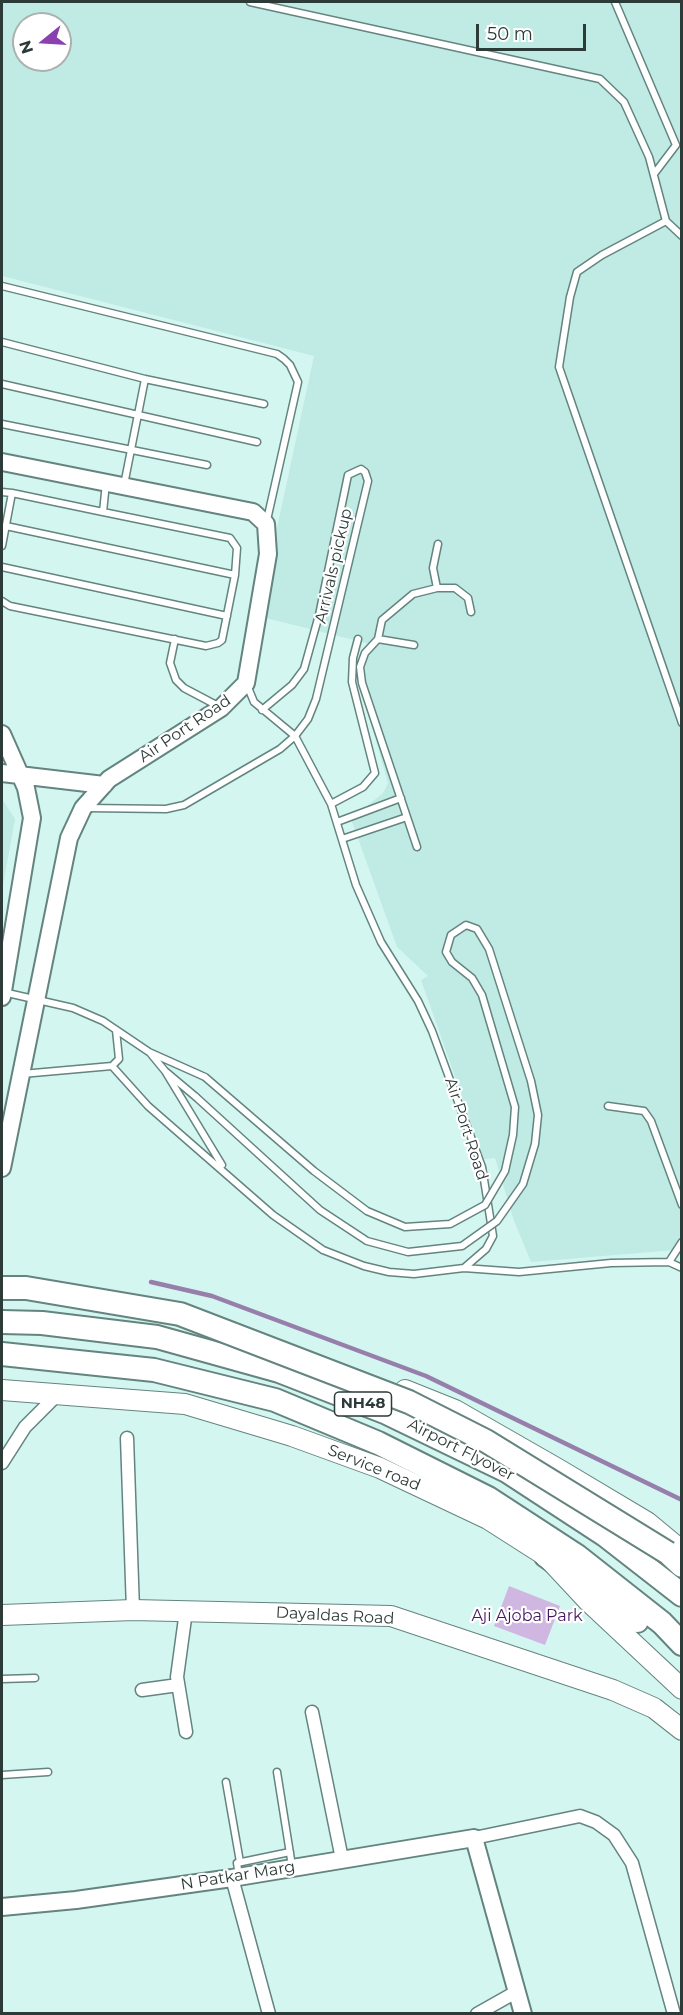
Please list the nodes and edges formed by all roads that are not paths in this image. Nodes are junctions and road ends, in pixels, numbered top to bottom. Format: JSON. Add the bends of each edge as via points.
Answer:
{"nodes":[{"id":1,"x":250,"y":2,"type":"edge"},
{"id":2,"x":615,"y":2,"type":"edge"},
{"id":3,"x":654,"y":174,"type":"junction"},
{"id":4,"x":666,"y":221,"type":"junction"},
{"id":5,"x":681,"y":236,"type":"edge"},
{"id":6,"x":2,"y":286,"type":"edge"},
{"id":7,"x":2,"y":342,"type":"edge"},
{"id":8,"x":145,"y":379,"type":"junction"},
{"id":9,"x":2,"y":384,"type":"edge"},
{"id":10,"x":264,"y":404,"type":"dead end"},
{"id":11,"x":138,"y":414,"type":"junction"},
{"id":12,"x":2,"y":424,"type":"edge"},
{"id":13,"x":257,"y":442,"type":"dead end"},
{"id":14,"x":131,"y":451,"type":"junction"},
{"id":15,"x":2,"y":462,"type":"edge"},
{"id":16,"x":207,"y":465,"type":"dead end"},
{"id":17,"x":106,"y":483,"type":"junction"},
{"id":18,"x":124,"y":486,"type":"junction"},
{"id":19,"x":2,"y":492,"type":"edge"},
{"id":20,"x":12,"y":493,"type":"junction"},
{"id":21,"x":103,"y":512,"type":"junction"},
{"id":22,"x":266,"y":524,"type":"junction"},
{"id":23,"x":6,"y":526,"type":"junction"},
{"id":24,"x":438,"y":544,"type":"dead end"},
{"id":25,"x":2,"y":546,"type":"edge"},
{"id":26,"x":2,"y":567,"type":"edge"},
{"id":27,"x":235,"y":575,"type":"junction"},
{"id":28,"x":437,"y":588,"type":"junction"},
{"id":29,"x":2,"y":601,"type":"edge"},
{"id":30,"x":471,"y":612,"type":"dead end"},
{"id":31,"x":227,"y":616,"type":"junction"},
{"id":32,"x":175,"y":639,"type":"junction"},
{"id":33,"x":358,"y":639,"type":"dead end"},
{"id":34,"x":378,"y":639,"type":"junction"},
{"id":35,"x":414,"y":645,"type":"dead end"},
{"id":36,"x":246,"y":683,"type":"junction"},
{"id":37,"x":221,"y":708,"type":"junction"},
{"id":38,"x":262,"y":710,"type":"junction"},
{"id":39,"x":681,"y":723,"type":"edge"},
{"id":40,"x":2,"y":734,"type":"edge"},
{"id":41,"x":295,"y":736,"type":"junction"},
{"id":42,"x":2,"y":772,"type":"edge"},
{"id":43,"x":20,"y":773,"type":"junction"},
{"id":44,"x":104,"y":785,"type":"junction"},
{"id":45,"x":400,"y":798,"type":"junction"},
{"id":46,"x":331,"y":804,"type":"junction"},
{"id":47,"x":83,"y":808,"type":"junction"},
{"id":48,"x":407,"y":817,"type":"junction"},
{"id":49,"x":337,"y":822,"type":"junction"},
{"id":50,"x":342,"y":839,"type":"junction"},
{"id":51,"x":417,"y":847,"type":"dead end"},
{"id":52,"x":2,"y":994,"type":"edge"},
{"id":53,"x":37,"y":999,"type":"junction"},
{"id":54,"x":116,"y":1029,"type":"junction"},
{"id":55,"x":149,"y":1052,"type":"junction"},
{"id":56,"x":112,"y":1066,"type":"junction"},
{"id":57,"x":165,"y":1071,"type":"junction"},
{"id":58,"x":22,"y":1074,"type":"junction"},
{"id":59,"x":608,"y":1106,"type":"dead end"},
{"id":60,"x":2,"y":1168,"type":"edge"},
{"id":61,"x":225,"y":1171,"type":"junction"},
{"id":62,"x":681,"y":1205,"type":"edge"},
{"id":63,"x":681,"y":1242,"type":"edge"},
{"id":64,"x":669,"y":1262,"type":"junction"},
{"id":65,"x":464,"y":1268,"type":"junction"},
{"id":66,"x":681,"y":1269,"type":"edge"},
{"id":67,"x":2,"y":1288,"type":"edge"},
{"id":68,"x":2,"y":1298,"type":"edge"},
{"id":69,"x":2,"y":1322,"type":"edge"},
{"id":70,"x":2,"y":1354,"type":"edge"},
{"id":71,"x":2,"y":1390,"type":"edge"},
{"id":72,"x":58,"y":1394,"type":"junction"},
{"id":73,"x":127,"y":1438,"type":"dead end"},
{"id":74,"x":2,"y":1463,"type":"edge"},
{"id":75,"x":546,"y":1556,"type":"junction"},
{"id":76,"x":677,"y":1557,"type":"edge"},
{"id":77,"x":681,"y":1595,"type":"edge"},
{"id":78,"x":133,"y":1610,"type":"junction"},
{"id":79,"x":186,"y":1611,"type":"junction"},
{"id":80,"x":2,"y":1615,"type":"edge"},
{"id":81,"x":662,"y":1623,"type":"junction"},
{"id":82,"x":681,"y":1644,"type":"edge"},
{"id":83,"x":35,"y":1678,"type":"dead end"},
{"id":84,"x":2,"y":1679,"type":"edge"},
{"id":85,"x":178,"y":1685,"type":"junction"},
{"id":86,"x":681,"y":1689,"type":"edge"},
{"id":87,"x":142,"y":1690,"type":"dead end"},
{"id":88,"x":312,"y":1712,"type":"dead end"},
{"id":89,"x":681,"y":1730,"type":"edge"},
{"id":90,"x":186,"y":1732,"type":"dead end"},
{"id":91,"x":48,"y":1772,"type":"dead end"},
{"id":92,"x":277,"y":1772,"type":"dead end"},
{"id":93,"x":2,"y":1775,"type":"edge"},
{"id":94,"x":226,"y":1782,"type":"dead end"},
{"id":95,"x":474,"y":1838,"type":"junction"},
{"id":96,"x":291,"y":1859,"type":"junction"},
{"id":97,"x":342,"y":1859,"type":"junction"},
{"id":98,"x":237,"y":1872,"type":"junction"},
{"id":99,"x":2,"y":1907,"type":"edge"},
{"id":100,"x":516,"y":1992,"type":"junction"},
{"id":101,"x":269,"y":2013,"type":"edge"},
{"id":102,"x":477,"y":2013,"type":"edge"},
{"id":103,"x":524,"y":2013,"type":"edge"},
{"id":104,"x":674,"y":2013,"type":"edge"}],
"edges":[{"from":1,"to":3,"type":"lane","via":[[600,79],[624,102],[639,129]]},
{"from":2,"to":3,"type":"lane","via":[[676,145]]},
{"from":3,"to":4,"type":"lane"},
{"from":4,"to":5,"type":"lane"},
{"from":4,"to":39,"type":"lane","via":[[577,272],[559,368]]},
{"from":6,"to":22,"type":"lane","via":[[277,354],[291,365],[298,382]]},
{"from":7,"to":8,"type":"lane"},
{"from":8,"to":10,"type":"lane"},
{"from":8,"to":11,"type":"lane"},
{"from":9,"to":11,"type":"lane"},
{"from":11,"to":13,"type":"lane"},
{"from":11,"to":14,"type":"lane"},
{"from":12,"to":14,"type":"lane"},
{"from":14,"to":16,"type":"lane"},
{"from":14,"to":18,"type":"lane"},
{"from":15,"to":17,"type":"street"},
{"from":17,"to":18,"type":"street"},
{"from":17,"to":21,"type":"lane"},
{"from":18,"to":22,"type":"street","via":[[253,512]]},
{"from":19,"to":20,"type":"lane"},
{"from":20,"to":21,"type":"lane"},
{"from":20,"to":23,"type":"lane"},
{"from":21,"to":27,"type":"lane","via":[[230,538],[237,548]]},
{"from":22,"to":36,"type":"street","name":"Air Port Road","via":[[268,554]]},
{"from":23,"to":25,"type":"lane"},
{"from":23,"to":27,"type":"lane"},
{"from":24,"to":28,"type":"lane","via":[[433,568]]},
{"from":26,"to":31,"type":"lane"},
{"from":27,"to":31,"type":"lane"},
{"from":28,"to":30,"type":"lane","via":[[463,592]]},
{"from":28,"to":34,"type":"lane","via":[[413,594],[387,614]]},
{"from":29,"to":32,"type":"lane","via":[[10,606]]},
{"from":31,"to":32,"type":"lane","via":[[222,640],[212,646]]},
{"from":32,"to":37,"type":"lane","via":[[170,663],[176,680]]},
{"from":33,"to":46,"type":"lane","via":[[352,681],[375,773],[363,787]]},
{"from":34,"to":35,"type":"lane"},
{"from":34,"to":45,"type":"lane","via":[[362,659],[361,676]]},
{"from":36,"to":37,"type":"street","name":"Air Port Road"},
{"from":36,"to":38,"type":"lane"},
{"from":37,"to":44,"type":"street","name":"Air Port Road"},
{"from":38,"to":41,"type":"lane","name":"Air Port Road"},
{"from":38,"to":41,"type":"lane","name":"Arrivals pickup","via":[[292,685],[304,669],[348,475],[361,469],[368,481],[319,688],[308,719]]},
{"from":40,"to":43,"type":"street"},
{"from":41,"to":46,"type":"lane","name":"Air Port Road"},
{"from":41,"to":47,"type":"lane","name":"Arrivals pickup","via":[[280,749],[184,805],[166,809]]},
{"from":42,"to":43,"type":"street"},
{"from":43,"to":44,"type":"street"},
{"from":43,"to":52,"type":"street","via":[[32,819]]},
{"from":44,"to":47,"type":"street","name":"Air Port Road"},
{"from":45,"to":48,"type":"lane"},
{"from":45,"to":49,"type":"lane"},
{"from":46,"to":49,"type":"lane","name":"Air Port Road"},
{"from":47,"to":53,"type":"street","name":"Air Port Road","via":[[69,838]]},
{"from":48,"to":50,"type":"lane"},
{"from":48,"to":51,"type":"lane"},
{"from":49,"to":50,"type":"lane","name":"Air Port Road"},
{"from":50,"to":65,"type":"lane","name":"Air Port Road","via":[[356,885],[381,942],[432,1031],[482,1167],[493,1236],[486,1249]]},
{"from":52,"to":53,"type":"lane"},
{"from":53,"to":54,"type":"lane","via":[[73,1008]]},
{"from":53,"to":58,"type":"street","name":"Air Port Road"},
{"from":54,"to":55,"type":"lane"},
{"from":54,"to":56,"type":"lane","via":[[119,1059]]},
{"from":55,"to":57,"type":"lane"},
{"from":55,"to":57,"type":"lane","bridge":true,"via":[[205,1077],[367,1211],[405,1227],[450,1224],[485,1205],[505,1171],[515,1107],[482,995],[472,978],[446,952],[451,936],[466,925],[477,929],[489,949],[528,1070],[538,1115],[535,1144],[523,1184],[497,1221],[462,1246],[408,1252],[367,1241],[320,1210]]},
{"from":56,"to":58,"type":"lane"},
{"from":56,"to":61,"type":"lane","via":[[148,1106]]},
{"from":57,"to":61,"type":"lane"},
{"from":58,"to":60,"type":"street","name":"Air Port Road"},
{"from":59,"to":62,"type":"lane","via":[[644,1110]]},
{"from":61,"to":65,"type":"lane","via":[[280,1220],[323,1250],[389,1272],[414,1274]]},
{"from":63,"to":64,"type":"lane"},
{"from":64,"to":65,"type":"lane","via":[[519,1272]]},
{"from":64,"to":66,"type":"lane"},
{"from":67,"to":76,"type":"highway","bridge":true,"via":[[26,1288],[180,1314],[409,1402],[496,1447]]},
{"from":68,"to":76,"type":"main road","via":[[50,1299],[166,1318],[317,1354],[455,1410],[647,1522]]},
{"from":69,"to":77,"type":"highway","name":"Airport Flyover","number":"NH48","via":[[157,1337],[279,1371],[387,1413],[507,1471],[605,1535]]},
{"from":70,"to":81,"type":"highway","name":"Airport Flyover","number":"NH48","via":[[154,1370],[276,1400],[378,1443],[488,1498],[577,1556]]},
{"from":71,"to":72,"type":"main road","name":"Service road"},
{"from":72,"to":74,"type":"street","via":[[25,1427]]},
{"from":72,"to":75,"type":"main road","name":"Service road","via":[[185,1404],[292,1436],[380,1468],[450,1500]]},
{"from":73,"to":78,"type":"street"},
{"from":75,"to":81,"type":"highway","via":[[640,1623]]},
{"from":75,"to":86,"type":"main road","name":"Service road"},
{"from":78,"to":79,"type":"main road","name":"Dayaldas Road"},
{"from":78,"to":80,"type":"main road","name":"Dayaldas Road"},
{"from":79,"to":85,"type":"street"},
{"from":79,"to":89,"type":"main road","name":"Dayaldas Road","via":[[391,1616],[613,1690],[654,1708]]},
{"from":81,"to":82,"type":"highway","number":"NH48"},
{"from":83,"to":84,"type":"lane"},
{"from":85,"to":87,"type":"street"},
{"from":85,"to":90,"type":"street"},
{"from":88,"to":97,"type":"street"},
{"from":91,"to":93,"type":"lane"},
{"from":92,"to":96,"type":"lane"},
{"from":94,"to":98,"type":"lane"},
{"from":95,"to":97,"type":"street","name":"N Patkar Marg"},
{"from":95,"to":100,"type":"street"},
{"from":95,"to":104,"type":"street","name":"N Patkar Marg","via":[[580,1816],[614,1835],[632,1863]]},
{"from":96,"to":97,"type":"street","name":"N Patkar Marg"},
{"from":96,"to":98,"type":"street","name":"N Patkar Marg"},
{"from":98,"to":99,"type":"street","name":"N Patkar Marg","via":[[76,1900]]},
{"from":98,"to":101,"type":"street"},
{"from":100,"to":102,"type":"street"},
{"from":100,"to":103,"type":"street"}]}
